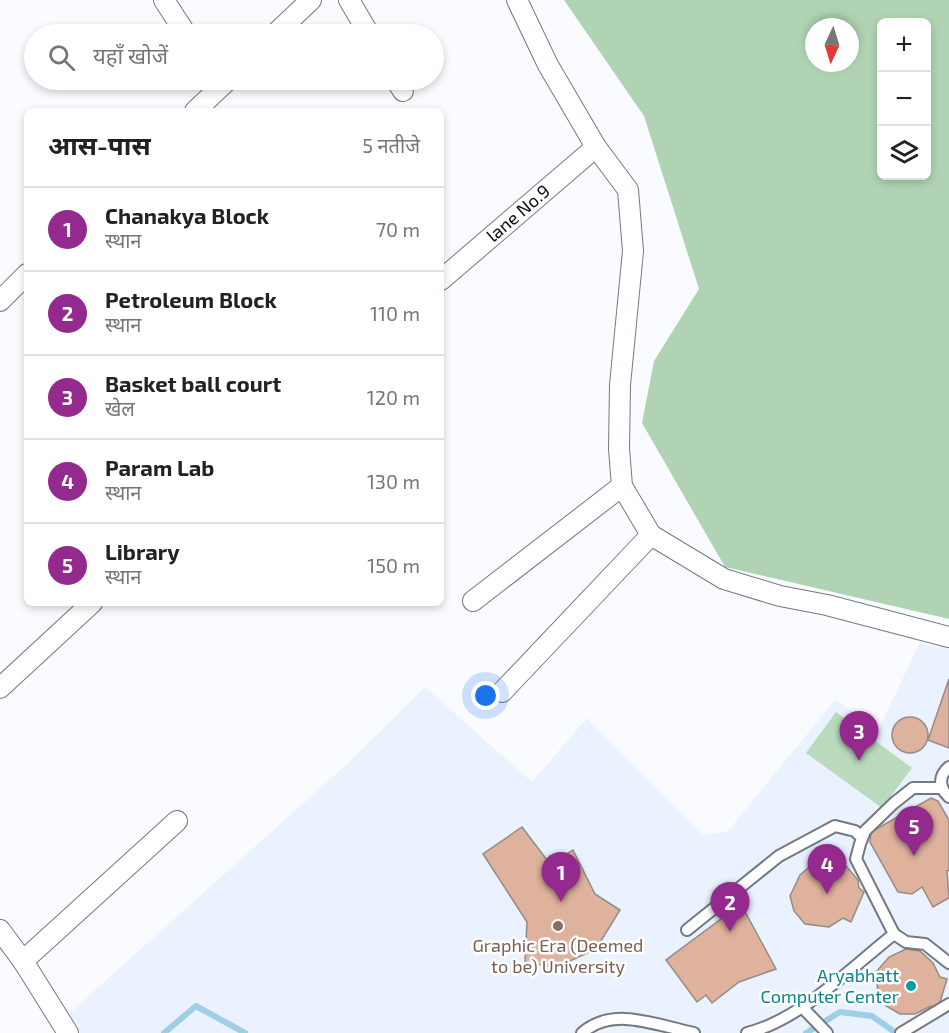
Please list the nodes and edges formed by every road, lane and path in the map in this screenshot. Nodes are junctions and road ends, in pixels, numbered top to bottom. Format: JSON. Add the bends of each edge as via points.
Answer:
{"nodes":[{"id":1,"x":164,"y":0,"type":"edge"},
{"id":2,"x":311,"y":0,"type":"edge"},
{"id":3,"x":349,"y":0,"type":"edge"},
{"id":4,"x":517,"y":0,"type":"edge"},
{"id":5,"x":180,"y":24,"type":"edge"},
{"id":6,"x":286,"y":24,"type":"edge"},
{"id":7,"x":363,"y":24,"type":"edge"},
{"id":8,"x":214,"y":90,"type":"edge"},
{"id":9,"x":198,"y":108,"type":"edge"},
{"id":10,"x":596,"y":147,"type":"junction"},
{"id":11,"x":24,"y":277,"type":"edge"},
{"id":12,"x":444,"y":277,"type":"edge"},
{"id":13,"x":0,"y":301,"type":"edge"},
{"id":14,"x":622,"y":486,"type":"junction"},
{"id":15,"x":651,"y":536,"type":"junction"},
{"id":16,"x":472,"y":601,"type":"dead end"},
{"id":17,"x":89,"y":606,"type":"edge"},
{"id":18,"x":949,"y":637,"type":"edge"},
{"id":19,"x":0,"y":688,"type":"edge"},
{"id":20,"x":501,"y":692,"type":"dead end"},
{"id":21,"x":949,"y":767,"type":"edge"},
{"id":22,"x":945,"y":792,"type":"edge"},
{"id":23,"x":177,"y":821,"type":"dead end"},
{"id":24,"x":862,"y":838,"type":"junction"},
{"id":25,"x":0,"y":930,"type":"edge"},
{"id":26,"x":687,"y":930,"type":"dead end"},
{"id":27,"x":894,"y":934,"type":"junction"},
{"id":28,"x":23,"y":961,"type":"junction"},
{"id":29,"x":949,"y":963,"type":"edge"},
{"id":30,"x":949,"y":1004,"type":"edge"},
{"id":31,"x":802,"y":1007,"type":"junction"},
{"id":32,"x":595,"y":1030,"type":"edge"},
{"id":33,"x":904,"y":1031,"type":"edge"},
{"id":34,"x":68,"y":1033,"type":"edge"},
{"id":35,"x":582,"y":1033,"type":"edge"},
{"id":36,"x":694,"y":1033,"type":"edge"},
{"id":37,"x":747,"y":1033,"type":"edge"},
{"id":38,"x":826,"y":1033,"type":"edge"}],
"edges":[{"from":1,"to":5,"type":"street"},
{"from":2,"to":6,"type":"street"},
{"from":3,"to":7,"type":"street"},
{"from":4,"to":10,"type":"street"},
{"from":8,"to":9,"type":"street"},
{"from":10,"to":12,"type":"street","name":"lane No.9"},
{"from":10,"to":14,"type":"street","via":[[628,190],[633,251],[620,386],[618,449]]},
{"from":11,"to":13,"type":"street"},
{"from":14,"to":15,"type":"street"},
{"from":14,"to":16,"type":"street"},
{"from":15,"to":18,"type":"street","via":[[724,579]]},
{"from":15,"to":20,"type":"street"},
{"from":17,"to":19,"type":"street"},
{"from":21,"to":22,"type":"lane","via":[[941,777]]},
{"from":22,"to":24,"type":"lane","via":[[914,788],[894,803]]},
{"from":23,"to":28,"type":"street"},
{"from":24,"to":26,"type":"lane","via":[[855,831],[835,825],[779,856]]},
{"from":24,"to":27,"type":"lane","via":[[856,859]]},
{"from":25,"to":28,"type":"street"},
{"from":27,"to":29,"type":"lane","via":[[906,942],[925,944]]},
{"from":27,"to":31,"type":"lane"},
{"from":28,"to":34,"type":"street"},
{"from":30,"to":33,"type":"lane"},
{"from":31,"to":37,"type":"lane","via":[[770,1026]]},
{"from":31,"to":38,"type":"lane"},
{"from":32,"to":35,"type":"lane"},
{"from":32,"to":36,"type":"lane","via":[[603,1021],[627,1019]]}]}
